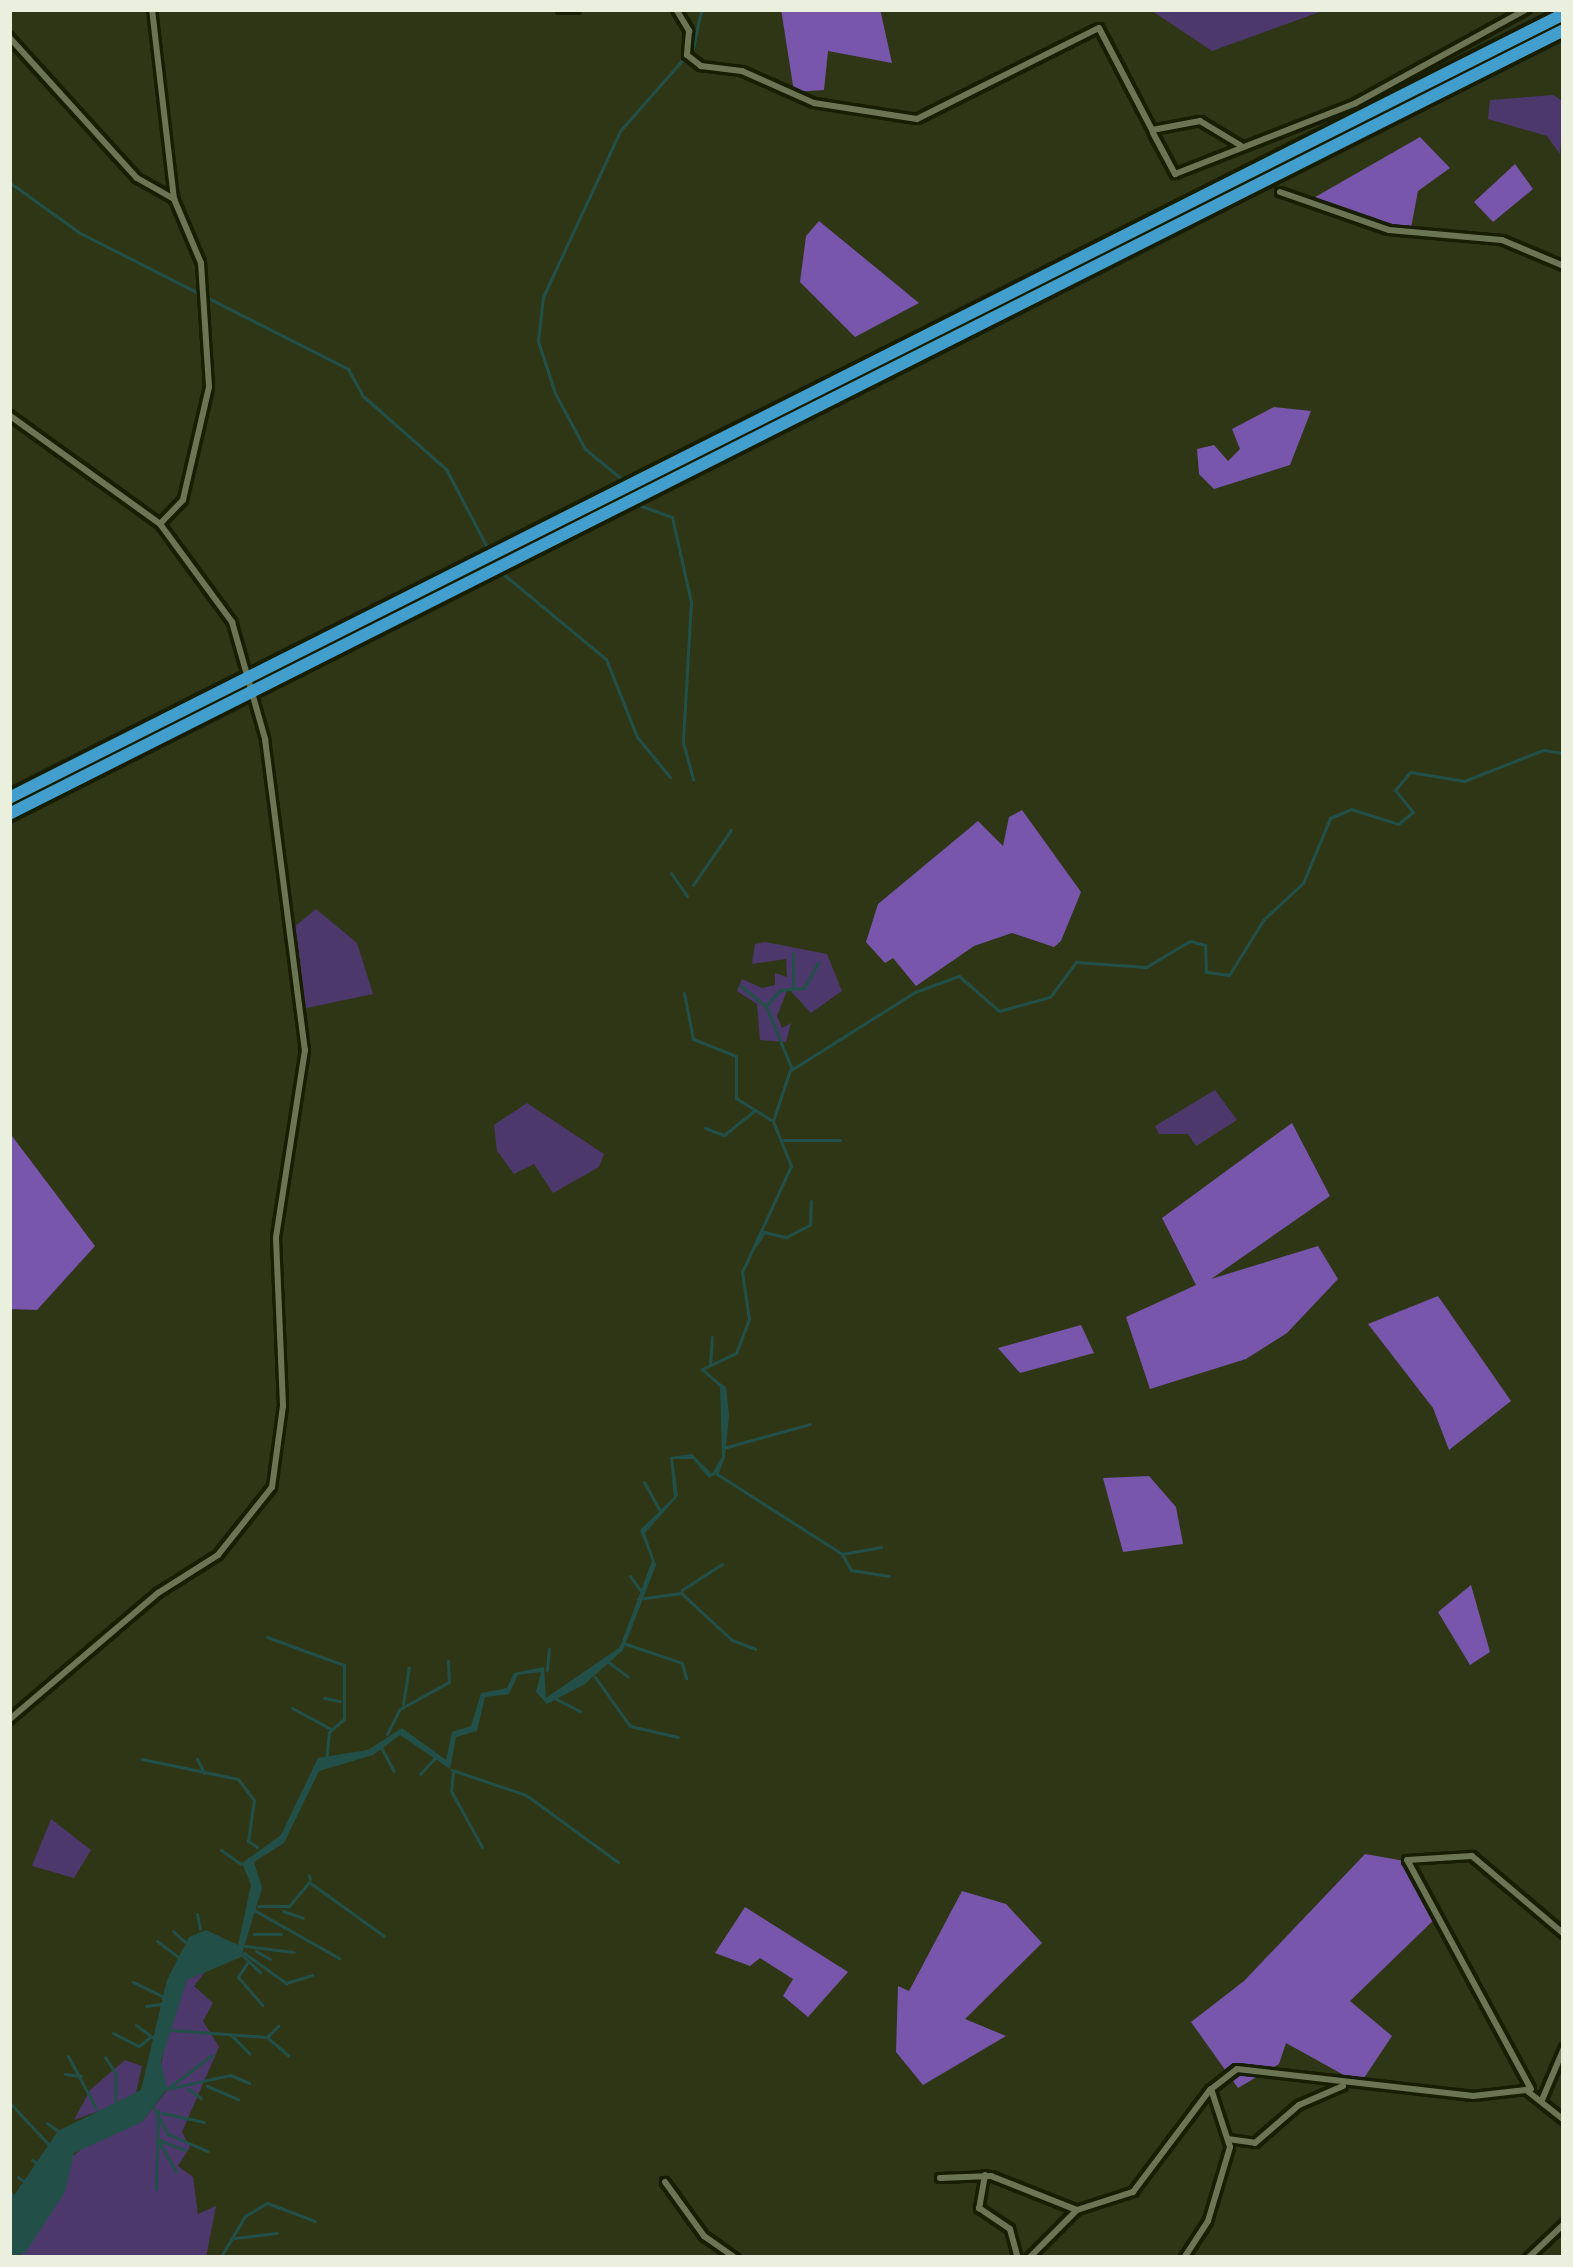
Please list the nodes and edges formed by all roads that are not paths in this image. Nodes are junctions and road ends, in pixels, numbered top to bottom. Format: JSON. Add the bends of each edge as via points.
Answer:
{"nodes":[{"id":1,"x":152,"y":9,"type":"edge"},
{"id":2,"x":561,"y":9,"type":"edge"},
{"id":3,"x":576,"y":9,"type":"edge"},
{"id":4,"x":676,"y":9,"type":"edge"},
{"id":5,"x":1527,"y":9,"type":"edge"},
{"id":6,"x":1564,"y":14,"type":"edge"},
{"id":7,"x":1564,"y":30,"type":"edge"},
{"id":8,"x":9,"y":37,"type":"edge"},
{"id":9,"x":1152,"y":130,"type":"junction"},
{"id":10,"x":1240,"y":145,"type":"junction"},
{"id":11,"x":1280,"y":192,"type":"dead end"},
{"id":12,"x":174,"y":199,"type":"junction"},
{"id":13,"x":1564,"y":266,"type":"edge"},
{"id":14,"x":9,"y":415,"type":"edge"},
{"id":15,"x":160,"y":524,"type":"junction"},
{"id":16,"x":250,"y":676,"type":"junction"},
{"id":17,"x":9,"y":798,"type":"edge"},
{"id":18,"x":9,"y":814,"type":"edge"},
{"id":19,"x":9,"y":1720,"type":"edge"},
{"id":20,"x":1564,"y":1934,"type":"edge"},
{"id":21,"x":1564,"y":2048,"type":"edge"},
{"id":22,"x":1346,"y":2084,"type":"junction"},
{"id":23,"x":1211,"y":2089,"type":"junction"},
{"id":24,"x":1532,"y":2092,"type":"junction"},
{"id":25,"x":1541,"y":2100,"type":"junction"},
{"id":26,"x":1564,"y":2120,"type":"edge"},
{"id":27,"x":1228,"y":2139,"type":"junction"},
{"id":28,"x":985,"y":2176,"type":"junction"},
{"id":29,"x":940,"y":2178,"type":"dead end"},
{"id":30,"x":665,"y":2182,"type":"dead end"},
{"id":31,"x":1077,"y":2210,"type":"junction"},
{"id":32,"x":1564,"y":2224,"type":"edge"},
{"id":33,"x":736,"y":2258,"type":"edge"},
{"id":34,"x":1018,"y":2258,"type":"edge"},
{"id":35,"x":1029,"y":2258,"type":"edge"},
{"id":36,"x":1184,"y":2258,"type":"edge"},
{"id":37,"x":1528,"y":2258,"type":"edge"}],
"edges":[{"from":1,"to":12,"type":"street"},
{"from":2,"to":3,"type":"street"},
{"from":4,"to":9,"type":"street","via":[[689,31],[687,55],[701,66],[742,71],[814,103],[916,119],[1099,28]]},
{"from":5,"to":10,"type":"street","via":[[1356,103]]},
{"from":6,"to":16,"type":"highway"},
{"from":7,"to":18,"type":"highway"},
{"from":8,"to":12,"type":"street","via":[[137,178]]},
{"from":9,"to":10,"type":"street","via":[[1200,121]]},
{"from":9,"to":10,"type":"street","via":[[1175,174]]},
{"from":11,"to":13,"type":"street","via":[[1389,230],[1502,240]]},
{"from":12,"to":15,"type":"street","via":[[205,277],[212,370],[183,500]]},
{"from":14,"to":15,"type":"street"},
{"from":15,"to":16,"type":"street","via":[[232,622]]},
{"from":16,"to":17,"type":"highway"},
{"from":16,"to":19,"type":"street","via":[[305,1050],[276,1238],[283,1406],[272,1487],[218,1556],[158,1593]]},
{"from":20,"to":24,"type":"street","via":[[1472,1856],[1407,1860]]},
{"from":21,"to":25,"type":"street"},
{"from":22,"to":23,"type":"street","via":[[1237,2068]]},
{"from":22,"to":24,"type":"street"},
{"from":22,"to":27,"type":"street","via":[[1299,2105],[1255,2143]]},
{"from":23,"to":27,"type":"street"},
{"from":23,"to":31,"type":"street","via":[[1133,2192]]},
{"from":24,"to":25,"type":"street"},
{"from":25,"to":26,"type":"street"},
{"from":27,"to":36,"type":"street","via":[[1222,2186]]},
{"from":28,"to":29,"type":"street"},
{"from":28,"to":31,"type":"street"},
{"from":28,"to":34,"type":"street","via":[[979,2208],[1010,2229]]},
{"from":30,"to":33,"type":"street","via":[[704,2236]]},
{"from":31,"to":35,"type":"street"},
{"from":32,"to":37,"type":"street"}]}
